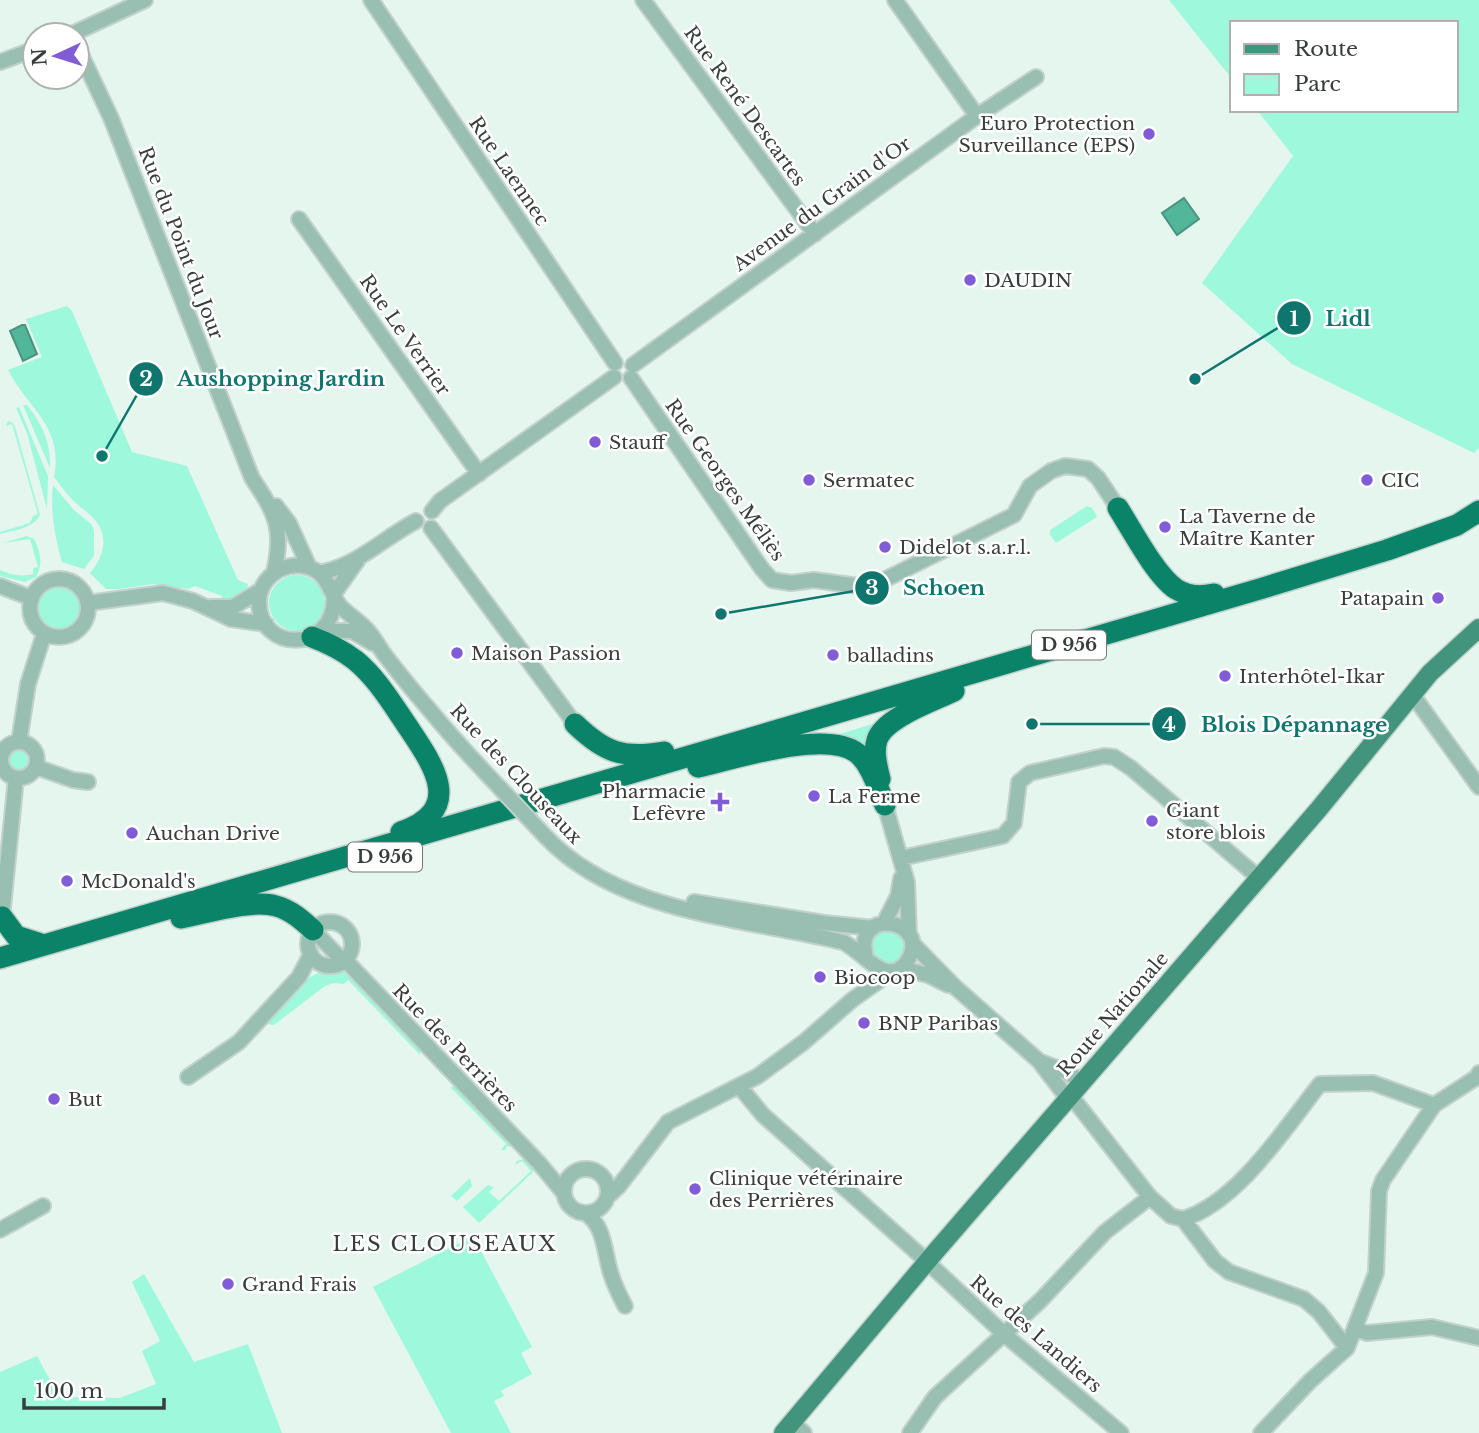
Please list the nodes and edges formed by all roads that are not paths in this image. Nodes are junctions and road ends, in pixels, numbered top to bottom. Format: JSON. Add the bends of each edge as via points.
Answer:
{"nodes":[{"id":1,"x":145,"y":0,"type":"edge"},
{"id":2,"x":371,"y":0,"type":"edge"},
{"id":3,"x":643,"y":0,"type":"edge"},
{"id":4,"x":895,"y":0,"type":"edge"},
{"id":5,"x":91,"y":26,"type":"edge"},
{"id":6,"x":21,"y":54,"type":"edge"},
{"id":7,"x":0,"y":62,"type":"edge"},
{"id":8,"x":91,"y":76,"type":"edge"},
{"id":9,"x":1036,"y":77,"type":"dead end"},
{"id":10,"x":977,"y":116,"type":"junction"},
{"id":11,"x":299,"y":219,"type":"dead end"},
{"id":12,"x":815,"y":234,"type":"junction"},
{"id":13,"x":615,"y":370,"type":"junction"},
{"id":14,"x":632,"y":371,"type":"junction"},
{"id":15,"x":479,"y":474,"type":"junction"},
{"id":16,"x":262,"y":493,"type":"junction"},
{"id":17,"x":1118,"y":508,"type":"joint"},
{"id":18,"x":432,"y":511,"type":"junction"},
{"id":19,"x":1479,"y":511,"type":"edge"},
{"id":20,"x":416,"y":521,"type":"junction"},
{"id":21,"x":431,"y":528,"type":"junction"},
{"id":22,"x":1479,"y":529,"type":"edge"},
{"id":23,"x":358,"y":560,"type":"junction"},
{"id":24,"x":314,"y":570,"type":"junction"},
{"id":25,"x":274,"y":572,"type":"junction"},
{"id":26,"x":0,"y":586,"type":"edge"},
{"id":27,"x":1263,"y":588,"type":"junction"},
{"id":28,"x":261,"y":590,"type":"junction"},
{"id":29,"x":333,"y":597,"type":"junction"},
{"id":30,"x":31,"y":598,"type":"junction"},
{"id":31,"x":88,"y":603,"type":"junction"},
{"id":32,"x":203,"y":605,"type":"junction"},
{"id":33,"x":266,"y":624,"type":"junction"},
{"id":34,"x":1479,"y":628,"type":"edge"},
{"id":35,"x":44,"y":634,"type":"junction"},
{"id":36,"x":317,"y":634,"type":"junction"},
{"id":37,"x":383,"y":653,"type":"junction"},
{"id":38,"x":954,"y":691,"type":"junction"},
{"id":39,"x":1412,"y":694,"type":"junction"},
{"id":40,"x":575,"y":724,"type":"joint"},
{"id":41,"x":770,"y":733,"type":"junction"},
{"id":42,"x":19,"y":742,"type":"junction"},
{"id":43,"x":0,"y":763,"type":"edge"},
{"id":44,"x":36,"y":768,"type":"junction"},
{"id":45,"x":671,"y":773,"type":"junction"},
{"id":46,"x":16,"y":778,"type":"junction"},
{"id":47,"x":88,"y":782,"type":"dead end"},
{"id":48,"x":1479,"y":787,"type":"edge"},
{"id":49,"x":885,"y":805,"type":"junction"},
{"id":50,"x":375,"y":849,"type":"junction"},
{"id":51,"x":902,"y":862,"type":"junction"},
{"id":52,"x":1259,"y":877,"type":"junction"},
{"id":53,"x":758,"y":913,"type":"junction"},
{"id":54,"x":2,"y":917,"type":"joint"},
{"id":55,"x":172,"y":919,"type":"junction"},
{"id":56,"x":878,"y":925,"type":"junction"},
{"id":57,"x":313,"y":930,"type":"junction"},
{"id":58,"x":910,"y":939,"type":"junction"},
{"id":59,"x":44,"y":945,"type":"junction"},
{"id":60,"x":311,"y":954,"type":"junction"},
{"id":61,"x":0,"y":958,"type":"edge"},
{"id":62,"x":866,"y":958,"type":"junction"},
{"id":63,"x":344,"y":960,"type":"junction"},
{"id":64,"x":322,"y":964,"type":"junction"},
{"id":65,"x":0,"y":970,"type":"edge"},
{"id":66,"x":896,"y":970,"type":"junction"},
{"id":67,"x":299,"y":977,"type":"junction"},
{"id":68,"x":955,"y":987,"type":"junction"},
{"id":69,"x":852,"y":1000,"type":"junction"},
{"id":70,"x":1039,"y":1061,"type":"junction"},
{"id":71,"x":1478,"y":1076,"type":"edge"},
{"id":72,"x":188,"y":1077,"type":"dead end"},
{"id":73,"x":739,"y":1086,"type":"junction"},
{"id":74,"x":1073,"y":1092,"type":"junction"},
{"id":75,"x":1434,"y":1105,"type":"junction"},
{"id":76,"x":636,"y":1161,"type":"junction"},
{"id":77,"x":539,"y":1163,"type":"junction"},
{"id":78,"x":570,"y":1174,"type":"junction"},
{"id":79,"x":601,"y":1175,"type":"junction"},
{"id":80,"x":563,"y":1192,"type":"junction"},
{"id":81,"x":1150,"y":1197,"type":"junction"},
{"id":82,"x":604,"y":1202,"type":"junction"},
{"id":83,"x":43,"y":1206,"type":"dead end"},
{"id":84,"x":584,"y":1213,"type":"junction"},
{"id":85,"x":1183,"y":1219,"type":"junction"},
{"id":86,"x":0,"y":1230,"type":"edge"},
{"id":87,"x":600,"y":1231,"type":"junction"},
{"id":88,"x":927,"y":1262,"type":"junction"},
{"id":89,"x":625,"y":1306,"type":"dead end"},
{"id":90,"x":1356,"y":1329,"type":"junction"},
{"id":91,"x":1004,"y":1334,"type":"junction"},
{"id":92,"x":1479,"y":1338,"type":"edge"},
{"id":93,"x":1347,"y":1348,"type":"junction"},
{"id":94,"x":793,"y":1429,"type":"edge"},
{"id":95,"x":910,"y":1433,"type":"edge"},
{"id":96,"x":1121,"y":1433,"type":"edge"},
{"id":97,"x":1261,"y":1433,"type":"edge"}],
"edges":[{"from":1,"to":5,"type":"street"},
{"from":2,"to":13,"type":"street","name":"Rue Laennec"},
{"from":3,"to":12,"type":"street","name":"Rue René Descartes"},
{"from":4,"to":10,"type":"street"},
{"from":6,"to":7,"type":"street"},
{"from":8,"to":16,"type":"street","name":"Rue du Point du Jour","via":[[252,478]]},
{"from":9,"to":10,"type":"street","name":"Avenue du Grain d'Or"},
{"from":10,"to":12,"type":"street","name":"Avenue du Grain d'Or"},
{"from":11,"to":15,"type":"street","name":"Rue Le Verrier"},
{"from":12,"to":14,"type":"street","name":"Avenue du Grain d'Or"},
{"from":13,"to":14,"type":"street","via":[[626,360]]},
{"from":13,"to":15,"type":"street"},
{"from":14,"to":17,"type":"street","name":"Rue Georges Méliès","via":[[772,580],[858,586],[880,582],[1014,515],[1030,486],[1065,466],[1088,469]]},
{"from":15,"to":18,"type":"street"},
{"from":16,"to":24,"type":"street","name":"Rue du Point du Jour","via":[[289,523]]},
{"from":16,"to":25,"type":"street","name":"Rue du Point du Jour","via":[[275,515],[279,534]]},
{"from":17,"to":27,"type":"highway","via":[[1177,590],[1208,596],[1244,585]]},
{"from":18,"to":20,"type":"street","via":[[420,511]]},
{"from":18,"to":21,"type":"street","via":[[436,521]]},
{"from":19,"to":27,"type":"highway","number":"D 956","via":[[1457,525],[1387,550]]},
{"from":20,"to":21,"type":"street","via":[[423,529]]},
{"from":20,"to":23,"type":"street"},
{"from":21,"to":40,"type":"street"},
{"from":22,"to":38,"type":"highway","number":"D 956","via":[[1398,561]]},
{"from":23,"to":24,"type":"street","via":[[335,570]]},
{"from":23,"to":29,"type":"street"},
{"from":24,"to":25,"type":"street","via":[[296,565]]},
{"from":24,"to":29,"type":"street","via":[[330,586]]},
{"from":25,"to":28,"type":"street"},
{"from":26,"to":30,"type":"street"},
{"from":27,"to":41,"type":"highway","number":"D 956"},
{"from":28,"to":32,"type":"street","via":[[233,607]]},
{"from":28,"to":33,"type":"street","via":[[259,601]]},
{"from":29,"to":36,"type":"street","via":[[332,614]]},
{"from":29,"to":37,"type":"street","name":"Rue des Clouseaux","via":[[370,633]]},
{"from":30,"to":31,"type":"street","via":[[43,583],[65,579],[83,590]]},
{"from":30,"to":35,"type":"street","via":[[32,620]]},
{"from":31,"to":32,"type":"street","via":[[163,593]]},
{"from":31,"to":35,"type":"street","via":[[87,619],[72,635]]},
{"from":32,"to":33,"type":"street","via":[[231,619]]},
{"from":33,"to":36,"type":"street","via":[[273,633],[292,640]]},
{"from":34,"to":39,"type":"main road","name":"Route Nationale"},
{"from":35,"to":42,"type":"street","via":[[28,684]]},
{"from":36,"to":37,"type":"street","name":"Rue des Clouseaux","via":[[352,631]]},
{"from":36,"to":50,"type":"highway","number":"D 956","via":[[376,682],[436,771],[439,792],[435,810]]},
{"from":37,"to":53,"type":"street","name":"Rue des Clouseaux","bridge":true,"via":[[459,745],[546,837],[586,872],[642,896]]},
{"from":38,"to":45,"type":"highway","number":"D 956"},
{"from":38,"to":49,"type":"highway","number":"D 956","via":[[890,723],[877,740]]},
{"from":39,"to":48,"type":"street"},
{"from":39,"to":52,"type":"main road","name":"Route Nationale"},
{"from":40,"to":41,"type":"highway","number":"D 956","via":[[590,739],[627,756]]},
{"from":41,"to":50,"type":"highway","number":"D 956"},
{"from":42,"to":43,"type":"street","via":[[5,748]]},
{"from":42,"to":44,"type":"street","via":[[36,753]]},
{"from":43,"to":46,"type":"street"},
{"from":44,"to":46,"type":"street","via":[[28,776]]},
{"from":44,"to":47,"type":"street"},
{"from":45,"to":49,"type":"highway","number":"D 956","via":[[797,745],[834,744],[857,753],[864,761]]},
{"from":45,"to":55,"type":"highway","number":"D 956"},
{"from":46,"to":54,"type":"street"},
{"from":49,"to":51,"type":"street"},
{"from":50,"to":59,"type":"highway","number":"D 956"},
{"from":51,"to":52,"type":"street","via":[[1003,836],[1014,823],[1019,782],[1030,773],[1104,756],[1131,768]]},
{"from":51,"to":56,"type":"street","via":[[898,896]]},
{"from":51,"to":58,"type":"street"},
{"from":52,"to":74,"type":"main road","name":"Route Nationale"},
{"from":53,"to":56,"type":"street","name":"Rue des Clouseaux","via":[[846,926]]},
{"from":53,"to":62,"type":"street","name":"Rue des Clouseaux","via":[[853,946]]},
{"from":54,"to":59,"type":"highway","via":[[16,936]]},
{"from":55,"to":57,"type":"highway","via":[[270,905],[297,916]]},
{"from":55,"to":65,"type":"highway","number":"D 956"},
{"from":56,"to":58,"type":"street","via":[[898,925]]},
{"from":56,"to":62,"type":"street","via":[[864,941]]},
{"from":57,"to":60,"type":"street","via":[[308,942]]},
{"from":57,"to":63,"type":"street","name":"Rue des Perrières"},
{"from":57,"to":63,"type":"street","via":[[332,922],[344,927],[352,944]]},
{"from":58,"to":66,"type":"street","via":[[907,962]]},
{"from":58,"to":68,"type":"street"},
{"from":59,"to":61,"type":"highway","number":"D 956"},
{"from":60,"to":64,"type":"street"},
{"from":60,"to":67,"type":"street"},
{"from":62,"to":66,"type":"street","via":[[878,969]]},
{"from":62,"to":69,"type":"street","via":[[865,980]]},
{"from":63,"to":64,"type":"street"},
{"from":63,"to":77,"type":"street","name":"Rue des Perrières"},
{"from":64,"to":67,"type":"street"},
{"from":66,"to":68,"type":"street","via":[[928,975]]},
{"from":66,"to":69,"type":"street"},
{"from":67,"to":72,"type":"street","via":[[239,1042]]},
{"from":68,"to":70,"type":"street"},
{"from":69,"to":73,"type":"street","via":[[783,1058]]},
{"from":70,"to":74,"type":"street"},
{"from":70,"to":74,"type":"street","via":[[1069,1073]]},
{"from":71,"to":75,"type":"street"},
{"from":73,"to":76,"type":"street","via":[[668,1122]]},
{"from":73,"to":88,"type":"street","via":[[762,1115]]},
{"from":74,"to":81,"type":"street"},
{"from":74,"to":88,"type":"main road","name":"Route Nationale"},
{"from":75,"to":85,"type":"street","via":[[1373,1083],[1320,1084],[1245,1177],[1198,1215]]},
{"from":75,"to":90,"type":"street","via":[[1382,1180],[1376,1273]]},
{"from":76,"to":79,"type":"street"},
{"from":76,"to":82,"type":"street"},
{"from":77,"to":78,"type":"street","name":"Rue des Perrières"},
{"from":77,"to":80,"type":"street","name":"Rue des Perrières"},
{"from":78,"to":79,"type":"street","via":[[589,1168]]},
{"from":78,"to":80,"type":"street"},
{"from":79,"to":82,"type":"street","via":[[606,1181]]},
{"from":80,"to":84,"type":"street","via":[[572,1209]]},
{"from":81,"to":85,"type":"street","via":[[1171,1216]]},
{"from":81,"to":91,"type":"street","via":[[1105,1232]]},
{"from":82,"to":84,"type":"street","via":[[594,1212]]},
{"from":82,"to":87,"type":"street"},
{"from":83,"to":86,"type":"street"},
{"from":84,"to":87,"type":"street"},
{"from":85,"to":93,"type":"street","via":[[1215,1261],[1229,1272],[1304,1299]]},
{"from":87,"to":89,"type":"street","via":[[611,1276]]},
{"from":88,"to":91,"type":"street","name":"Rue des Landiers"},
{"from":88,"to":94,"type":"main road","name":"Route Nationale"},
{"from":90,"to":92,"type":"street","via":[[1367,1333],[1432,1326]]},
{"from":90,"to":93,"type":"street"},
{"from":91,"to":95,"type":"street","via":[[935,1397]]},
{"from":91,"to":96,"type":"street","name":"Rue des Landiers"},
{"from":93,"to":97,"type":"street"}]}
